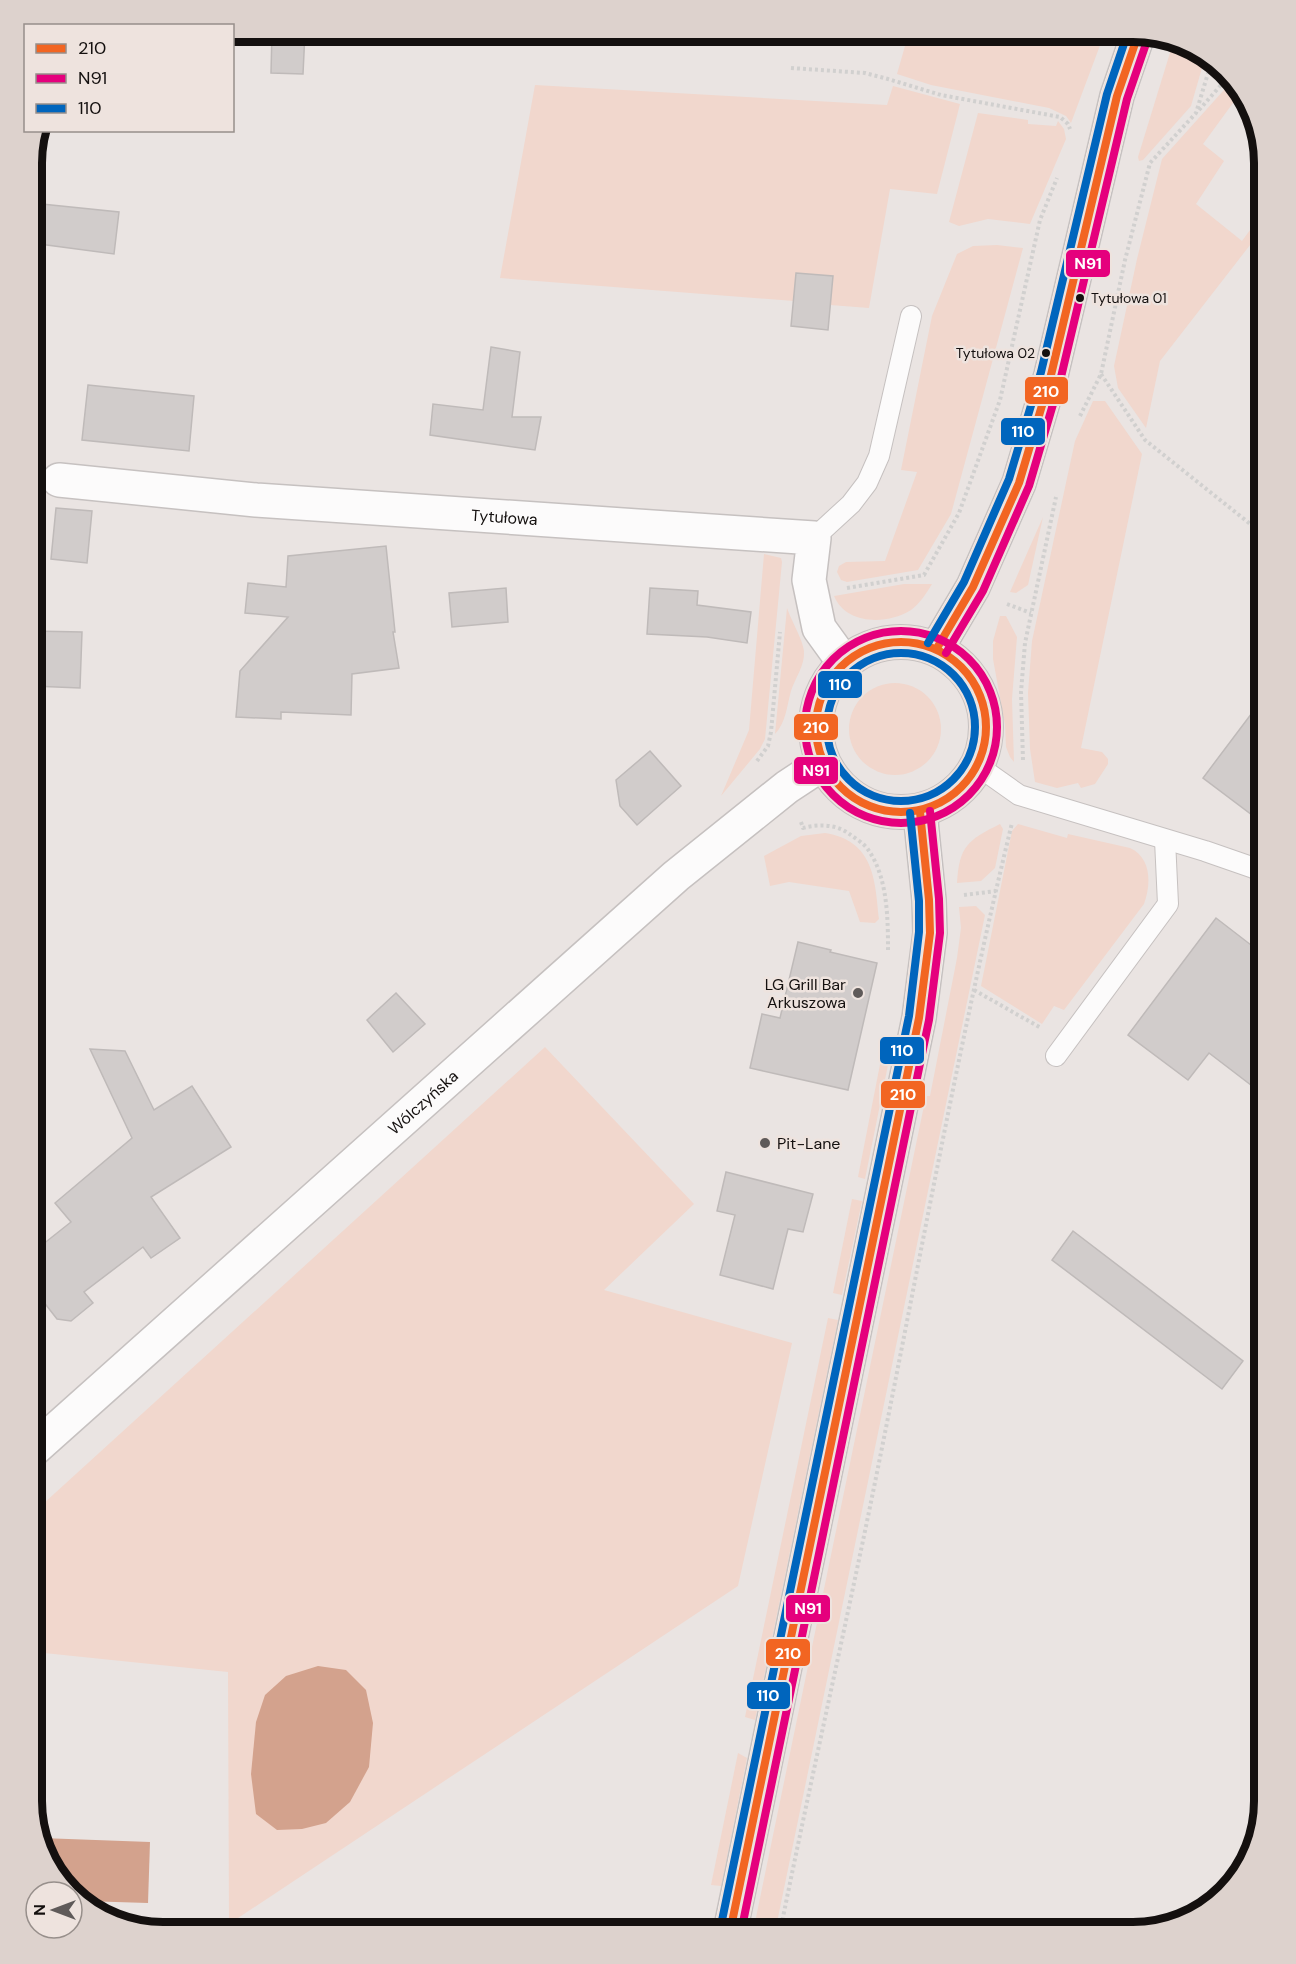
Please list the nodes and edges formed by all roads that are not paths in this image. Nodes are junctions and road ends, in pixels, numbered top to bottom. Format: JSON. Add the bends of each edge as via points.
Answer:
{"nodes":[{"id":1,"x":1136,"y":42,"type":"edge"},
{"id":2,"x":911,"y":316,"type":"dead end"},
{"id":3,"x":59,"y":480,"type":"dead end"},
{"id":4,"x":814,"y":538,"type":"junction"},
{"id":5,"x":937,"y":648,"type":"junction"},
{"id":6,"x":845,"y":664,"type":"junction"},
{"id":7,"x":822,"y":764,"type":"junction"},
{"id":8,"x":978,"y":766,"type":"junction"},
{"id":9,"x":920,"y":812,"type":"junction"},
{"id":10,"x":1165,"y":840,"type":"junction"},
{"id":11,"x":1254,"y":868,"type":"edge"},
{"id":12,"x":1056,"y":1056,"type":"dead end"},
{"id":13,"x":42,"y":1442,"type":"edge"},
{"id":14,"x":732,"y":1922,"type":"edge"}],
"edges":[{"from":1,"to":5,"type":"main road","via":[[1117,96],[1051,375],[1019,483],[973,587]]},
{"from":2,"to":4,"type":"lane","via":[[879,456],[867,483],[851,504]]},
{"from":3,"to":4,"type":"main road","name":"Tytułowa","via":[[256,500]]},
{"from":4,"to":6,"type":"main road","via":[[809,580],[819,628]]},
{"from":5,"to":6,"type":"main road","via":[[899,640],[862,649]]},
{"from":5,"to":8,"type":"main road","via":[[972,677],[987,721]]},
{"from":6,"to":7,"type":"main road","via":[[827,681],[814,727]]},
{"from":7,"to":9,"type":"main road","via":[[847,795],[881,812]]},
{"from":7,"to":13,"type":"main road","name":"Wólczyńska","via":[[787,787],[676,876]]},
{"from":8,"to":9,"type":"main road","via":[[954,796]]},
{"from":8,"to":10,"type":"lane","via":[[1019,795]]},
{"from":9,"to":14,"type":"main road","via":[[930,933],[919,1017]]},
{"from":10,"to":11,"type":"lane"},
{"from":10,"to":12,"type":"lane","via":[[1168,904]]}]}
